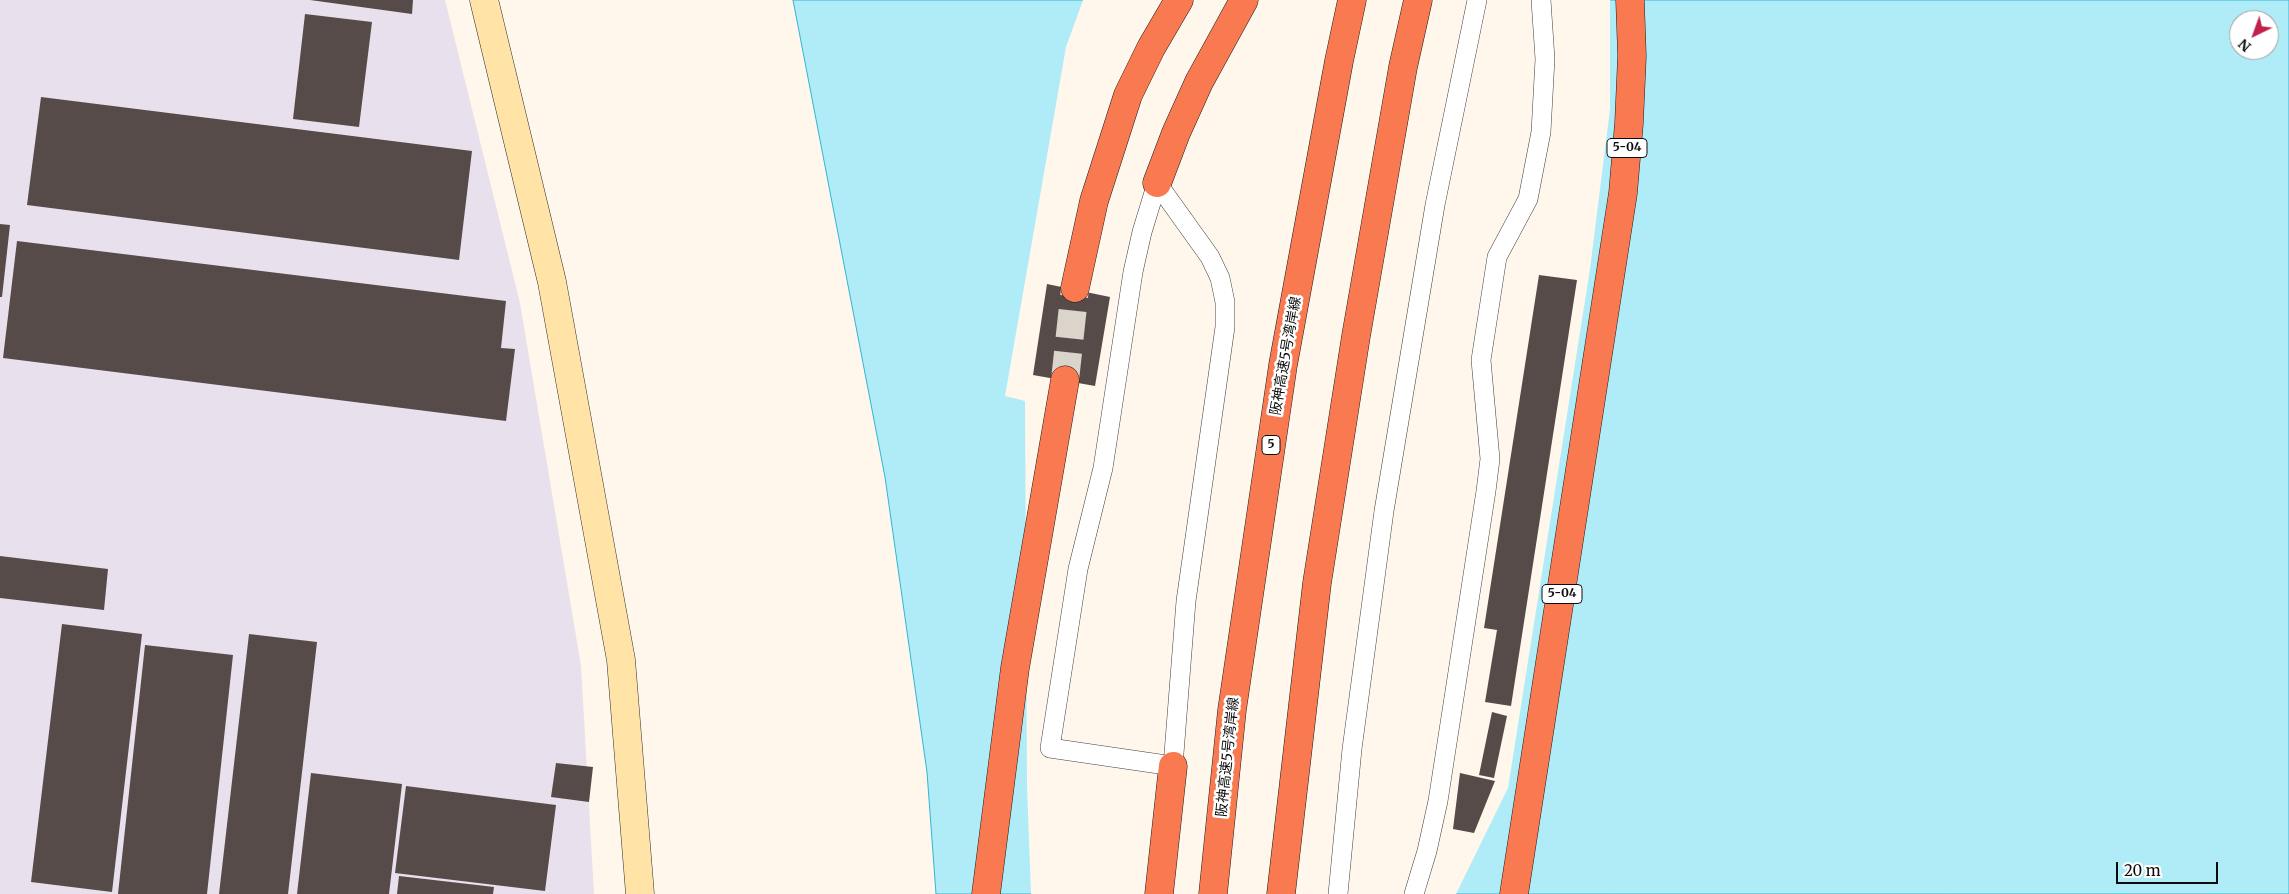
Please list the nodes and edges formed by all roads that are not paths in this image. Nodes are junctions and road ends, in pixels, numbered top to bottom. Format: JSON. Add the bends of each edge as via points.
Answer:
{"nodes":[{"id":1,"x":484,"y":0,"type":"edge"},
{"id":2,"x":1179,"y":0,"type":"edge"},
{"id":3,"x":1244,"y":0,"type":"edge"},
{"id":4,"x":1352,"y":0,"type":"edge"},
{"id":5,"x":1418,"y":0,"type":"edge"},
{"id":6,"x":1477,"y":0,"type":"edge"},
{"id":7,"x":1541,"y":0,"type":"edge"},
{"id":8,"x":1630,"y":0,"type":"edge"},
{"id":9,"x":1157,"y":182,"type":"junction"},
{"id":10,"x":1075,"y":288,"type":"tunnel mouth"},
{"id":11,"x":1065,"y":380,"type":"tunnel mouth"},
{"id":12,"x":1173,"y":766,"type":"junction"},
{"id":13,"x":640,"y":894,"type":"edge"},
{"id":14,"x":986,"y":894,"type":"edge"},
{"id":15,"x":1159,"y":894,"type":"edge"},
{"id":16,"x":1213,"y":894,"type":"edge"},
{"id":17,"x":1281,"y":894,"type":"edge"},
{"id":18,"x":1338,"y":894,"type":"edge"},
{"id":19,"x":1414,"y":894,"type":"edge"},
{"id":20,"x":1514,"y":894,"type":"edge"}],
"edges":[{"from":1,"to":13,"type":"street","via":[[552,282],[620,660]]},
{"from":2,"to":10,"type":"highway","via":[[1150,48],[1128,95],[1094,201]]},
{"from":3,"to":9,"type":"highway","via":[[1199,82]]},
{"from":4,"to":16,"type":"highway","name":"阪神高速5号湾岸線","number":"5","via":[[1283,365],[1232,710]]},
{"from":5,"to":17,"type":"highway","via":[[1358,326],[1317,582]]},
{"from":6,"to":18,"type":"lane","via":[[1436,205],[1390,472],[1352,749]]},
{"from":7,"to":19,"type":"lane","via":[[1545,59],[1541,132],[1528,199],[1497,257],[1481,360],[1489,442],[1486,491],[1438,801]]},
{"from":8,"to":20,"type":"highway","number":"5-04","via":[[1632,65],[1623,192]]},
{"from":9,"to":12,"type":"lane","via":[[1210,258],[1220,278],[1225,302],[1225,327],[1186,600]]},
{"from":9,"to":12,"type":"lane","via":[[1133,272],[1103,468],[1078,569],[1050,748]]},
{"from":11,"to":14,"type":"highway","via":[[1015,668]]},
{"from":12,"to":15,"type":"highway"}]}
